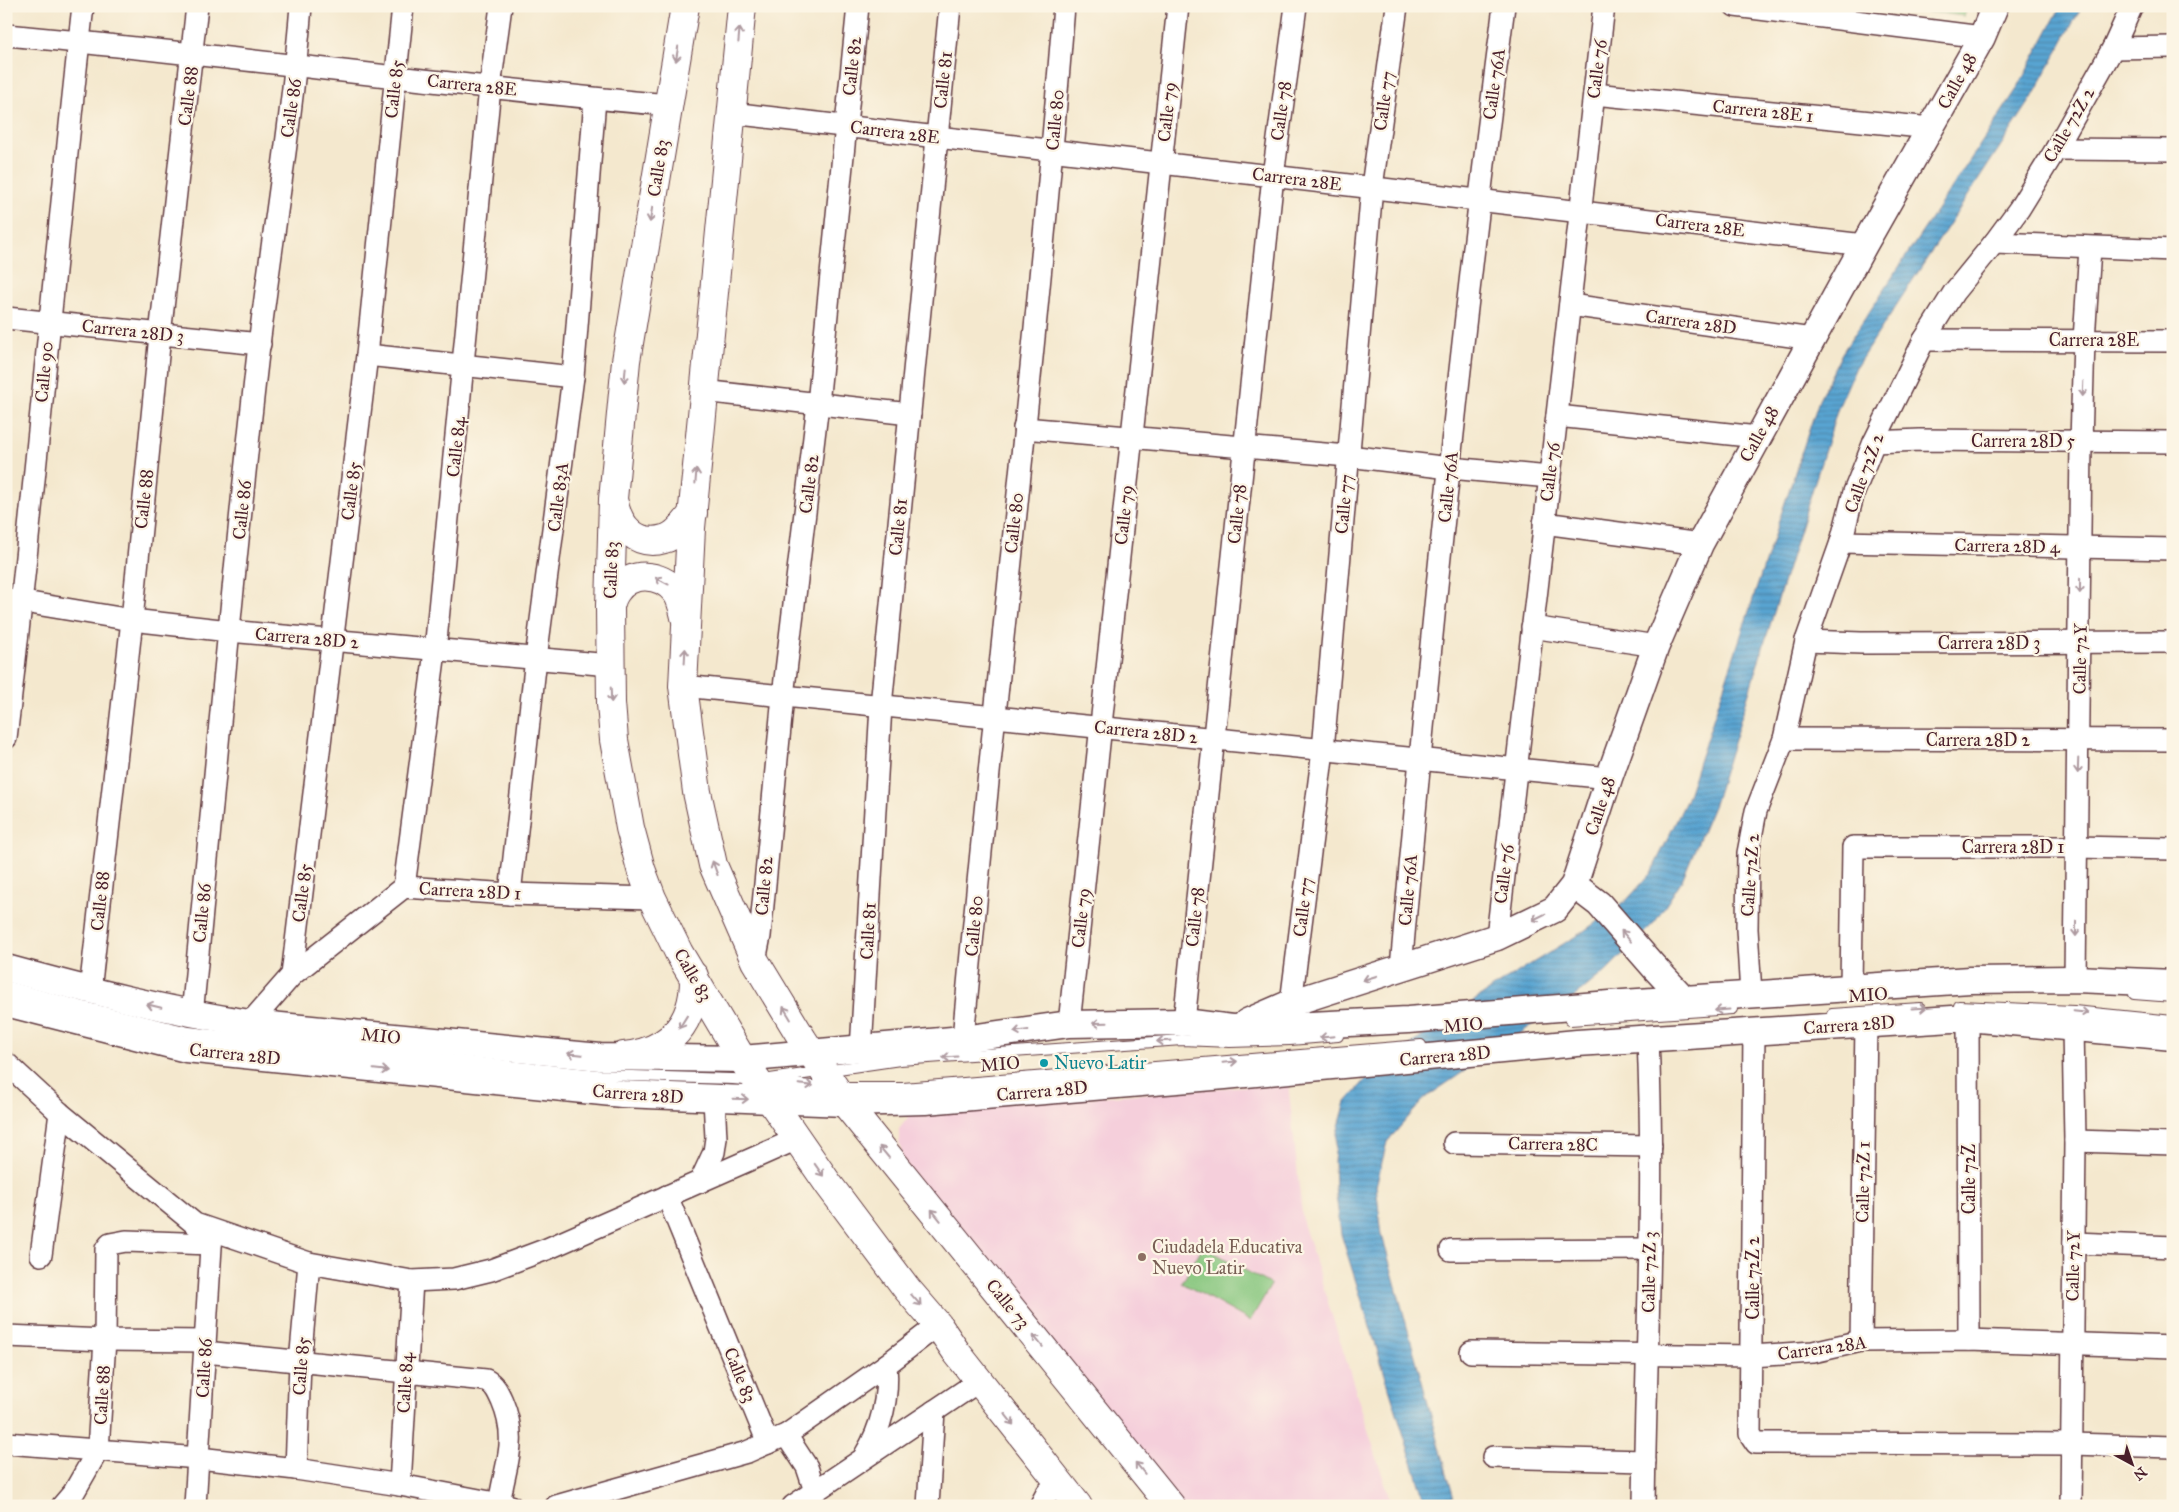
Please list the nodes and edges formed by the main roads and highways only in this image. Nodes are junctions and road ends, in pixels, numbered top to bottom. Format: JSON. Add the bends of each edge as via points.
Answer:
{"nodes":[{"id":1,"x":685,"y":6,"type":"edge"},
{"id":2,"x":742,"y":6,"type":"edge"},
{"id":3,"x":613,"y":499,"type":"junction"},
{"id":4,"x":693,"y":513,"type":"junction"},
{"id":5,"x":610,"y":607,"type":"junction"},
{"id":6,"x":686,"y":621,"type":"junction"},
{"id":7,"x":694,"y":976,"type":"junction"},
{"id":8,"x":624,"y":1056,"type":"road end"},
{"id":9,"x":1078,"y":1506,"type":"edge"},
{"id":10,"x":1171,"y":1506,"type":"edge"}],
"edges":[{"from":1,"to":3,"type":"main road","name":"Calle 83","one_way":true,"via":[[626,361]]},
{"from":4,"to":2,"type":"main road","one_way":true},
{"from":3,"to":4,"type":"main road","via":[[617,517],[628,533],[646,541],[665,539],[681,528]]},
{"from":3,"to":5,"type":"main road","name":"Calle 83"},
{"from":4,"to":6,"type":"main road"},
{"from":6,"to":5,"type":"main road","one_way":true,"via":[[677,593],[654,577],[639,577],[625,582],[615,593]]},
{"from":5,"to":7,"type":"main road","name":"Calle 83","one_way":true,"via":[[614,740],[622,790],[641,869],[652,898]]},
{"from":10,"to":6,"type":"main road","name":"Calle 73","one_way":true,"via":[[829,1079],[755,961],[713,865],[696,792],[683,686]]},
{"from":7,"to":8,"type":"main road","one_way":true,"via":[[690,1011],[682,1026],[657,1048]]},
{"from":7,"to":9,"type":"main road","name":"Calle 83","one_way":true,"via":[[797,1139],[901,1281]]}]}
